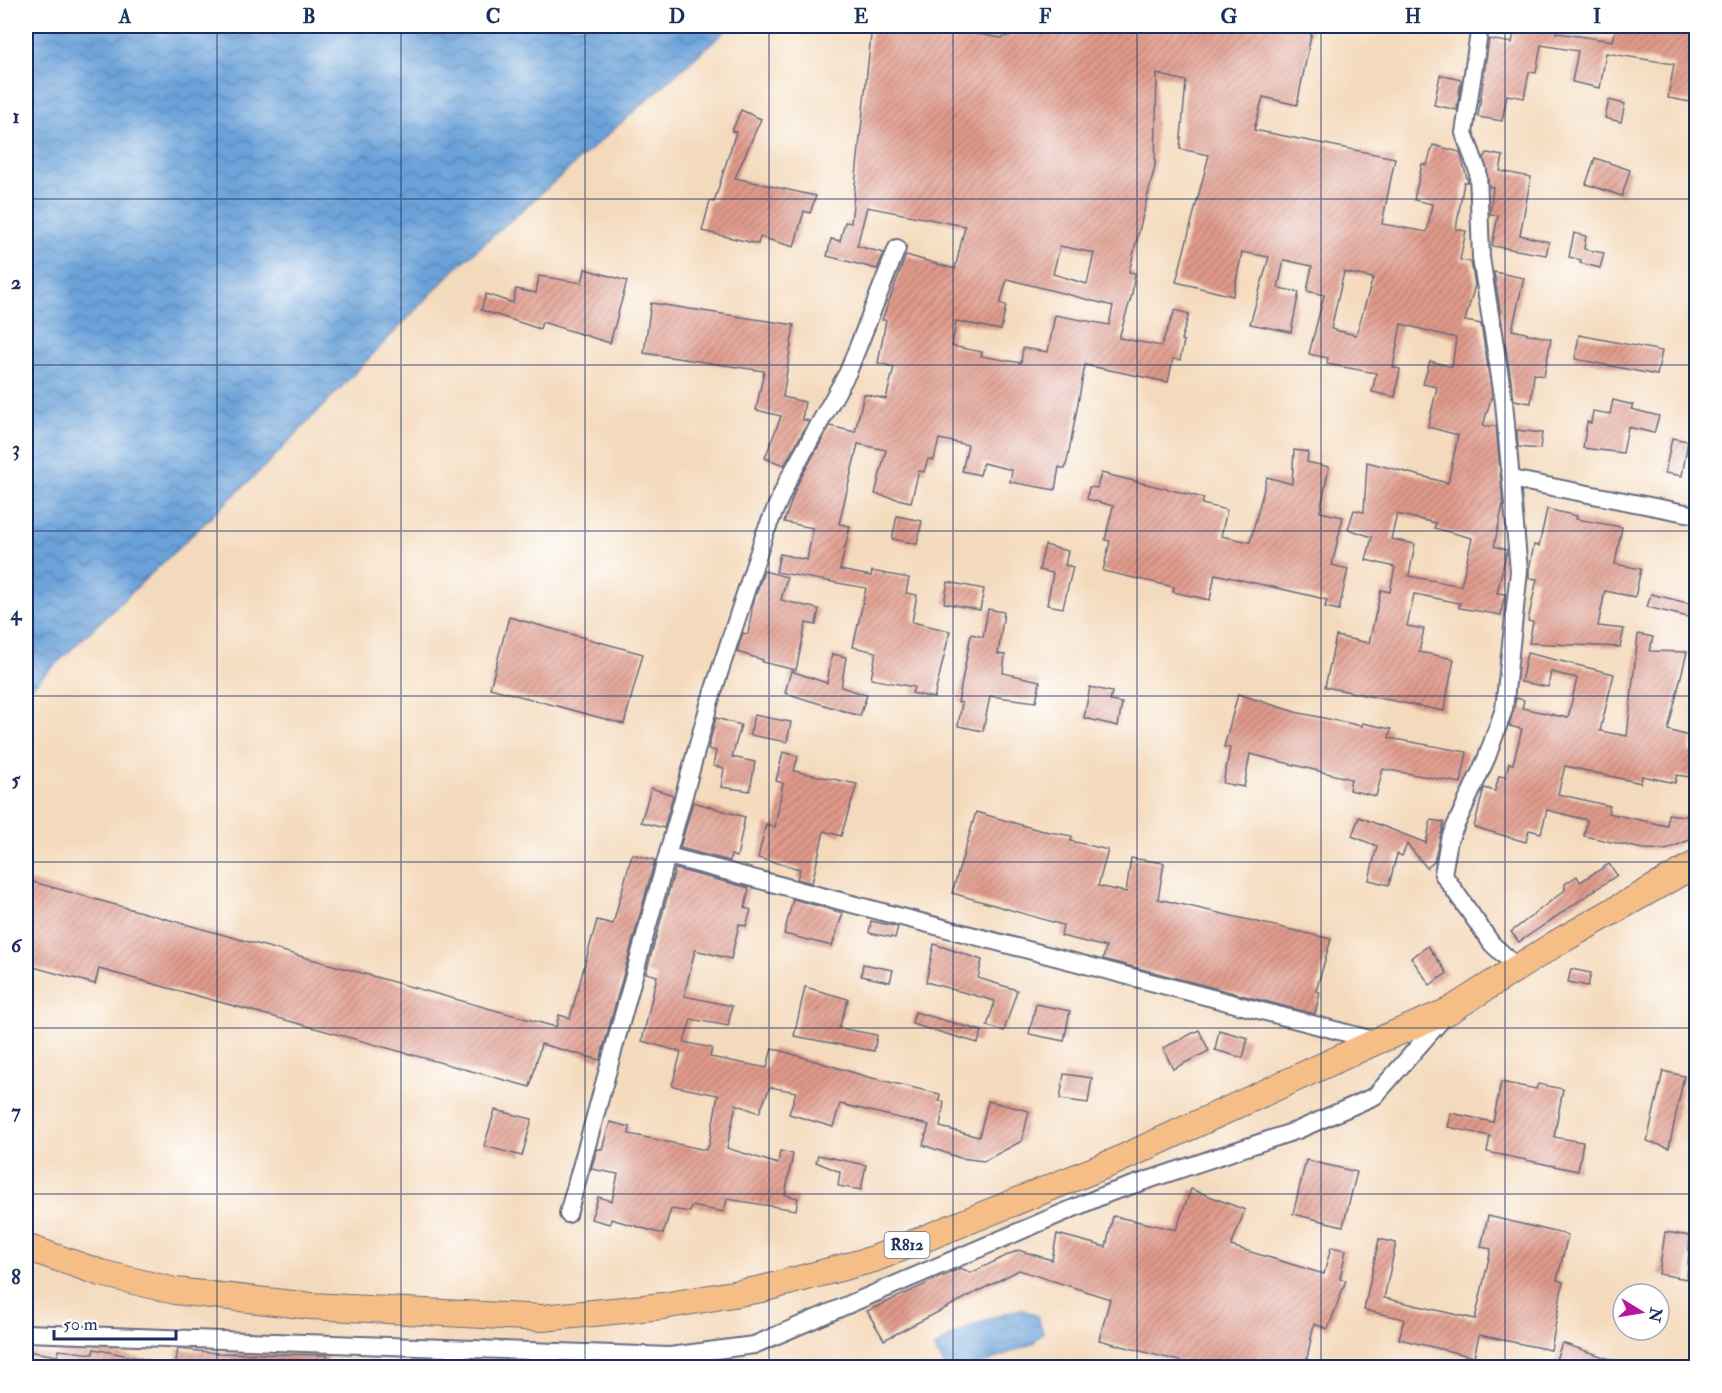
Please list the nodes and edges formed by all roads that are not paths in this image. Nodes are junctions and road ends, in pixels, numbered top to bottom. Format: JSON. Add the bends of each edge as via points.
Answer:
{"nodes":[{"id":1,"x":1480,"y":26,"type":"edge"},
{"id":2,"x":897,"y":248,"type":"dead end"},
{"id":3,"x":1512,"y":479,"type":"junction"},
{"id":4,"x":1696,"y":515,"type":"edge"},
{"id":5,"x":668,"y":856,"type":"junction"},
{"id":6,"x":1696,"y":864,"type":"edge"},
{"id":7,"x":1517,"y":967,"type":"junction"},
{"id":8,"x":1449,"y":1011,"type":"junction"},
{"id":9,"x":1377,"y":1041,"type":"junction"},
{"id":10,"x":568,"y":1214,"type":"dead end"},
{"id":11,"x":34,"y":1250,"type":"edge"},
{"id":12,"x":26,"y":1333,"type":"edge"}],
"edges":[{"from":1,"to":3,"type":"street","via":[[1464,134],[1478,171],[1481,258]]},
{"from":2,"to":5,"type":"street","via":[[848,372],[788,480],[765,533],[710,701]]},
{"from":3,"to":4,"type":"street"},
{"from":3,"to":7,"type":"street","via":[[1519,571],[1504,709],[1449,840],[1443,874],[1492,944]]},
{"from":5,"to":9,"type":"street"},
{"from":5,"to":10,"type":"street"},
{"from":6,"to":7,"type":"main road","number":"R812"},
{"from":7,"to":8,"type":"main road","number":"R812"},
{"from":8,"to":9,"type":"main road","number":"R812"},
{"from":8,"to":12,"type":"street","via":[[1375,1096],[1298,1130],[1109,1193],[754,1345],[670,1356]]},
{"from":9,"to":11,"type":"main road","number":"R812","via":[[1116,1161],[874,1259],[762,1289],[663,1306],[543,1318],[311,1306],[175,1291],[101,1273]]}]}
